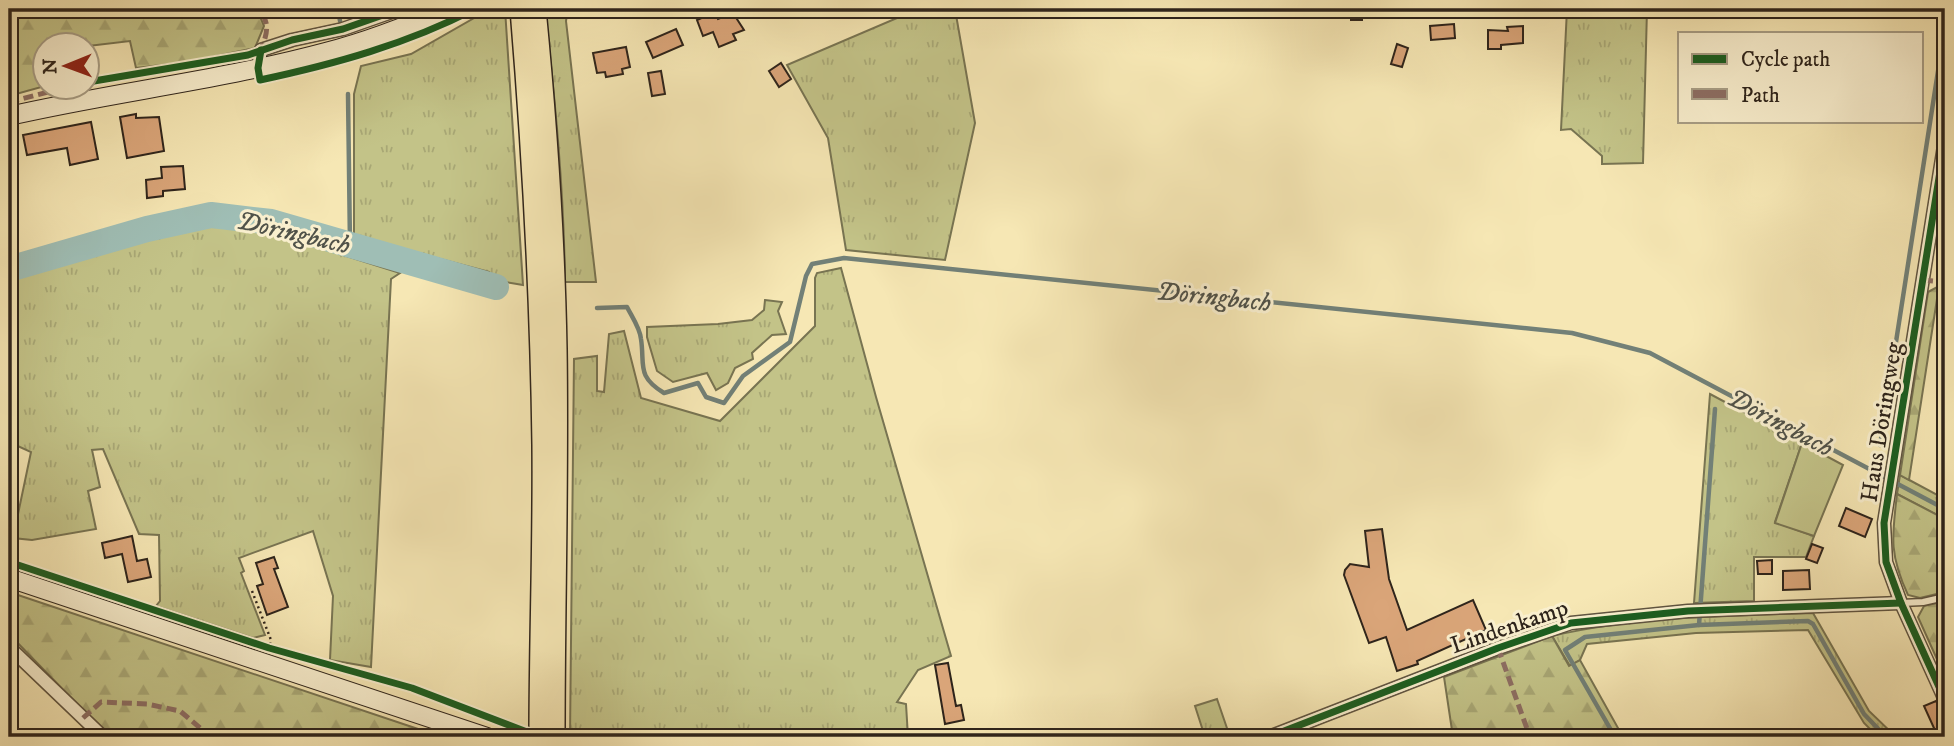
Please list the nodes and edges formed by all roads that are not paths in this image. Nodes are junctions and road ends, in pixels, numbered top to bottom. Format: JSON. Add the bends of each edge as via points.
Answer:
{"nodes":[{"id":1,"x":400,"y":9,"type":"edge"},
{"id":2,"x":446,"y":9,"type":"edge"},
{"id":3,"x":520,"y":9,"type":"edge"},
{"id":4,"x":536,"y":9,"type":"edge"},
{"id":5,"x":258,"y":68,"type":"junction"},
{"id":6,"x":9,"y":116,"type":"edge"},
{"id":7,"x":1945,"y":140,"type":"edge"},
{"id":8,"x":9,"y":578,"type":"edge"},
{"id":9,"x":1945,"y":597,"type":"edge"},
{"id":10,"x":1901,"y":603,"type":"junction"},
{"id":11,"x":9,"y":647,"type":"edge"},
{"id":12,"x":547,"y":693,"type":"junction"},
{"id":13,"x":1945,"y":700,"type":"edge"},
{"id":14,"x":103,"y":737,"type":"edge"},
{"id":15,"x":487,"y":737,"type":"edge"},
{"id":16,"x":539,"y":737,"type":"edge"},
{"id":17,"x":555,"y":737,"type":"edge"},
{"id":18,"x":1269,"y":737,"type":"edge"}],
"edges":[{"from":1,"to":5,"type":"street","via":[[261,50]]},
{"from":2,"to":5,"type":"main road","via":[[352,45]]},
{"from":3,"to":12,"type":"highway","via":[[540,318]]},
{"from":4,"to":12,"type":"highway","via":[[556,293],[558,454]]},
{"from":5,"to":6,"type":"main road"},
{"from":7,"to":10,"type":"street","name":"Haus Döringweg","via":[[1884,523],[1886,562]]},
{"from":8,"to":15,"type":"main road"},
{"from":9,"to":10,"type":"lane"},
{"from":10,"to":13,"type":"street","name":"Haus Döringweg"},
{"from":10,"to":18,"type":"street","name":"Lindenkamp","via":[[1688,611],[1582,621],[1546,630]]},
{"from":11,"to":14,"type":"street"},
{"from":12,"to":16,"type":"highway"},
{"from":12,"to":17,"type":"highway"}]}
